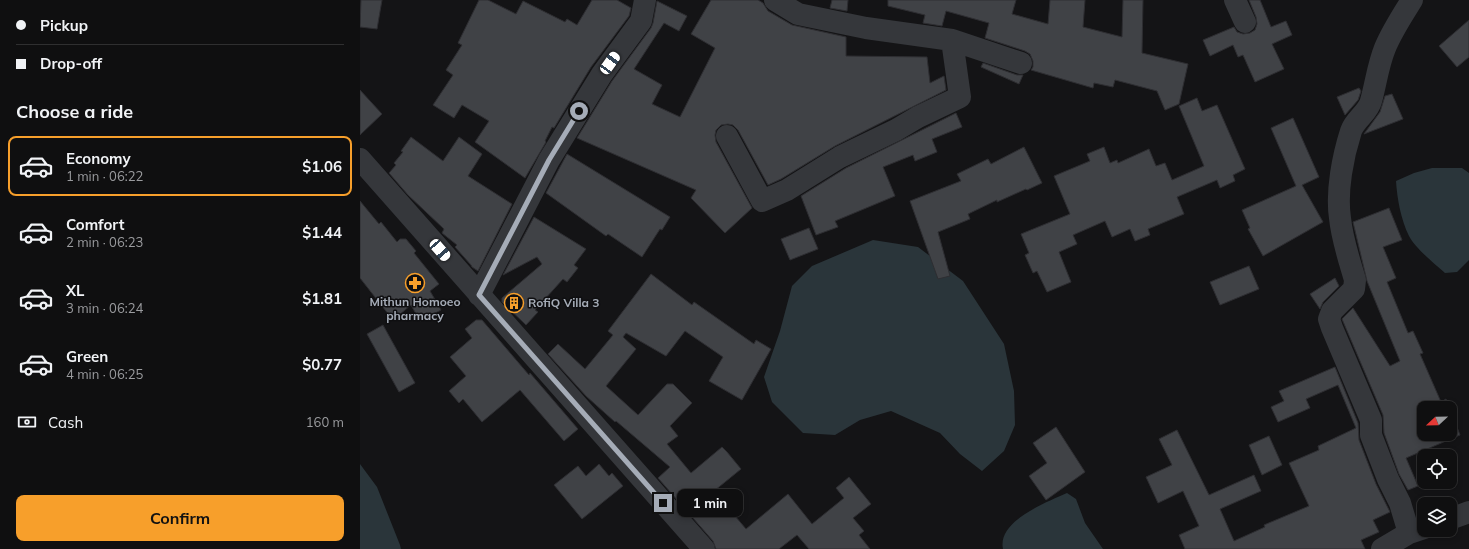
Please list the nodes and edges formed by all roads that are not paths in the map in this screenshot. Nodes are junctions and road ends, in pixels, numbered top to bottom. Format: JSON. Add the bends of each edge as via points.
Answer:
{"nodes":[{"id":1,"x":645,"y":0,"type":"edge"},
{"id":2,"x":775,"y":0,"type":"edge"},
{"id":3,"x":1235,"y":0,"type":"edge"},
{"id":4,"x":1412,"y":0,"type":"edge"},
{"id":5,"x":1245,"y":22,"type":"dead end"},
{"id":6,"x":952,"y":40,"type":"junction"},
{"id":7,"x":1020,"y":63,"type":"dead end"},
{"id":8,"x":727,"y":136,"type":"dead end"},
{"id":9,"x":360,"y":160,"type":"edge"},
{"id":10,"x":479,"y":295,"type":"junction"},
{"id":11,"x":1469,"y":512,"type":"edge"},
{"id":12,"x":1457,"y":516,"type":"edge"},
{"id":13,"x":1416,"y":530,"type":"edge"},
{"id":14,"x":704,"y":549,"type":"edge"},
{"id":15,"x":1382,"y":549,"type":"edge"}],
"edges":[{"from":1,"to":10,"type":"street","via":[[640,21],[602,74],[549,160]]},
{"from":2,"to":6,"type":"street","via":[[798,14],[866,28]]},
{"from":3,"to":5,"type":"street"},
{"from":4,"to":13,"type":"street","via":[[1385,48],[1369,106],[1352,128],[1347,143],[1340,180],[1340,217],[1355,285],[1332,311],[1329,319],[1371,420],[1371,435],[1388,479]]},
{"from":6,"to":7,"type":"street"},
{"from":6,"to":8,"type":"street","via":[[960,97],[840,157],[787,190],[762,201]]},
{"from":9,"to":10,"type":"street"},
{"from":10,"to":14,"type":"street"},
{"from":11,"to":12,"type":"street"},
{"from":13,"to":15,"type":"street"}]}
